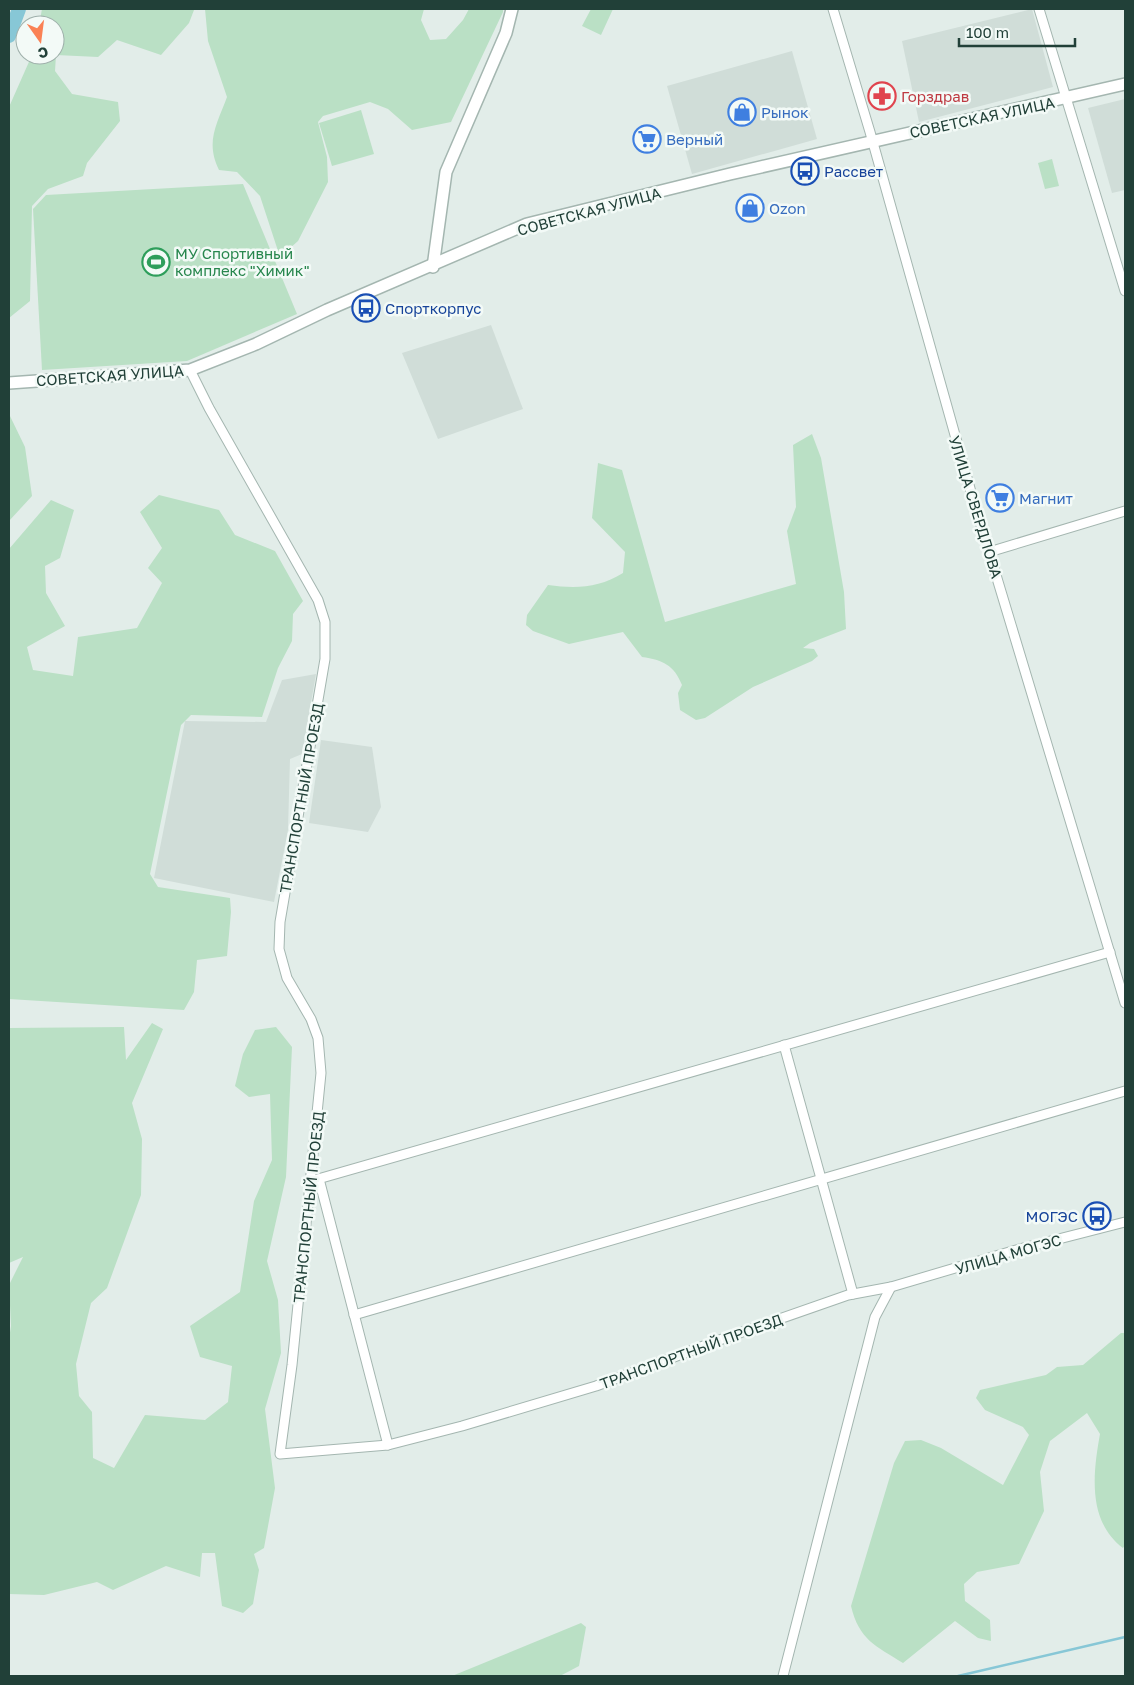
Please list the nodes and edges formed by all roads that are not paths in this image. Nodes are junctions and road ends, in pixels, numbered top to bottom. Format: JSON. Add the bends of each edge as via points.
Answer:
{"nodes":[{"id":1,"x":512,"y":9,"type":"edge"},
{"id":2,"x":833,"y":9,"type":"edge"},
{"id":3,"x":1039,"y":9,"type":"edge"},
{"id":4,"x":1125,"y":84,"type":"edge"},
{"id":5,"x":1067,"y":99,"type":"junction"},
{"id":6,"x":872,"y":141,"type":"junction"},
{"id":7,"x":433,"y":267,"type":"junction"},
{"id":8,"x":1125,"y":291,"type":"edge"},
{"id":9,"x":190,"y":370,"type":"junction"},
{"id":10,"x":9,"y":383,"type":"edge"},
{"id":11,"x":1125,"y":511,"type":"edge"},
{"id":12,"x":990,"y":552,"type":"junction"},
{"id":13,"x":1110,"y":952,"type":"junction"},
{"id":14,"x":1125,"y":1003,"type":"edge"},
{"id":15,"x":784,"y":1045,"type":"junction"},
{"id":16,"x":1125,"y":1091,"type":"edge"},
{"id":17,"x":822,"y":1179,"type":"junction"},
{"id":18,"x":315,"y":1180,"type":"junction"},
{"id":19,"x":1125,"y":1222,"type":"edge"},
{"id":20,"x":891,"y":1287,"type":"junction"},
{"id":21,"x":853,"y":1294,"type":"junction"},
{"id":22,"x":354,"y":1315,"type":"junction"},
{"id":23,"x":388,"y":1446,"type":"junction"},
{"id":24,"x":783,"y":1676,"type":"edge"}],
"edges":[{"from":1,"to":7,"type":"street","via":[[506,33],[446,172]]},
{"from":2,"to":6,"type":"street","name":"УЛИЦА СВЕРДЛОВА"},
{"from":3,"to":5,"type":"street"},
{"from":4,"to":5,"type":"street","name":"СОВЕТСКАЯ УЛИЦА"},
{"from":5,"to":6,"type":"street","name":"СОВЕТСКАЯ УЛИЦА"},
{"from":5,"to":8,"type":"street"},
{"from":6,"to":7,"type":"street","name":"СОВЕТСКАЯ УЛИЦА","via":[[527,224]]},
{"from":6,"to":12,"type":"street","name":"УЛИЦА СВЕРДЛОВА"},
{"from":7,"to":9,"type":"street","name":"СОВЕТСКАЯ УЛИЦА"},
{"from":9,"to":10,"type":"street","name":"СОВЕТСКАЯ УЛИЦА"},
{"from":9,"to":18,"type":"street","name":"ТРАНСПОРТНЫЙ ПРОЕЗД","via":[[303,571],[325,622],[325,659],[280,922],[280,950],[287,978],[318,1038],[321,1073]]},
{"from":11,"to":12,"type":"street"},
{"from":12,"to":13,"type":"street","name":"УЛИЦА СВЕРДЛОВА"},
{"from":13,"to":14,"type":"street","name":"УЛИЦА СВЕРДЛОВА"},
{"from":13,"to":15,"type":"street"},
{"from":15,"to":17,"type":"street"},
{"from":15,"to":18,"type":"street"},
{"from":16,"to":17,"type":"street"},
{"from":17,"to":21,"type":"street"},
{"from":17,"to":22,"type":"street"},
{"from":18,"to":22,"type":"street"},
{"from":18,"to":23,"type":"street","name":"ТРАНСПОРТНЫЙ ПРОЕЗД","via":[[280,1454]]},
{"from":19,"to":20,"type":"street","name":"УЛИЦА МОГЭС"},
{"from":20,"to":21,"type":"street","name":"ТРАНСПОРТНЫЙ ПРОЕЗД"},
{"from":20,"to":24,"type":"street","via":[[875,1317]]},
{"from":21,"to":23,"type":"street","name":"ТРАНСПОРТНЫЙ ПРОЕЗД","via":[[596,1386]]},
{"from":22,"to":23,"type":"street"}]}
